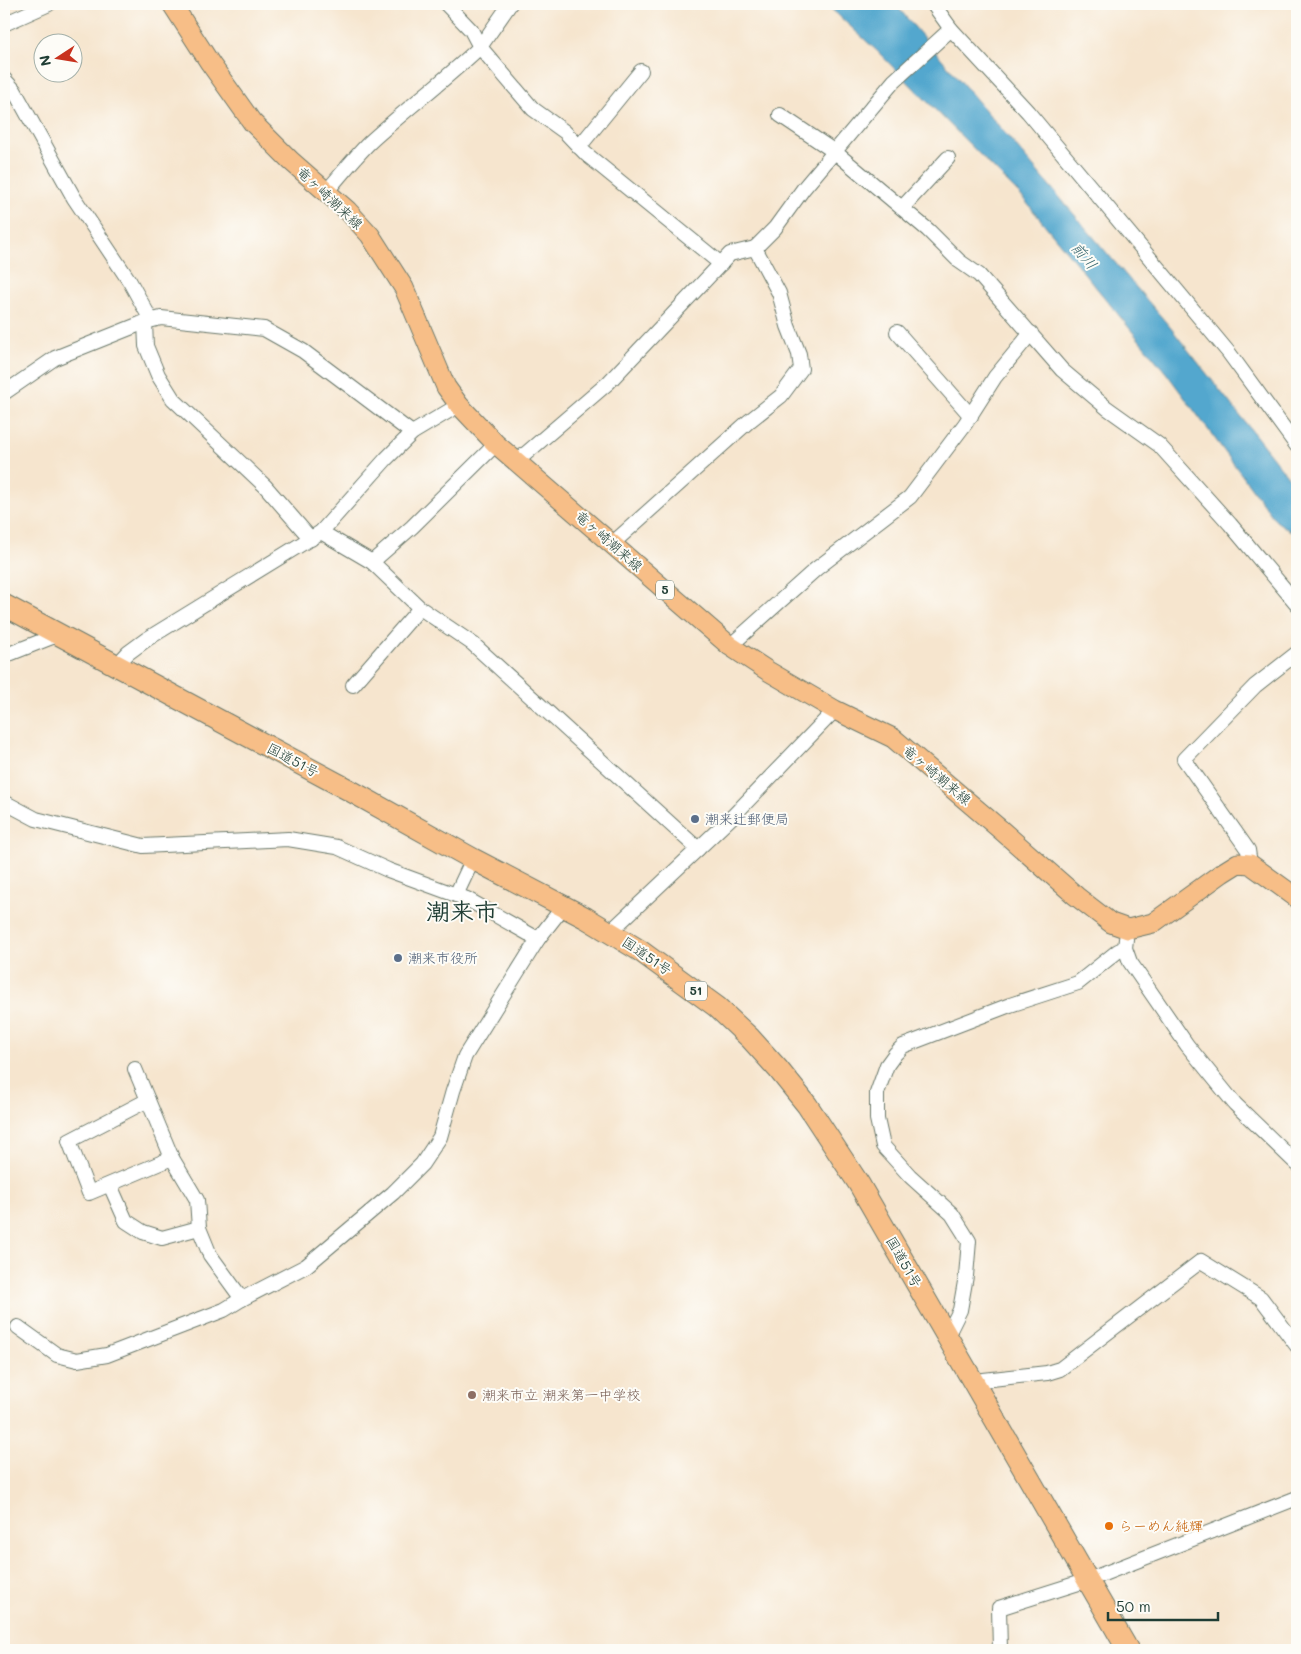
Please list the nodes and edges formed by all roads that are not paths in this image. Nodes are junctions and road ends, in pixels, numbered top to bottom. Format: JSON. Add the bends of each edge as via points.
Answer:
{"nodes":[{"id":1,"x":49,"y":4,"type":"edge"},
{"id":2,"x":172,"y":4,"type":"edge"},
{"id":3,"x":446,"y":4,"type":"edge"},
{"id":4,"x":510,"y":4,"type":"edge"},
{"id":5,"x":933,"y":4,"type":"edge"},
{"id":6,"x":4,"y":24,"type":"edge"},
{"id":7,"x":951,"y":29,"type":"junction"},
{"id":8,"x":480,"y":47,"type":"junction"},
{"id":9,"x":640,"y":71,"type":"dead end"},
{"id":10,"x":5,"y":83,"type":"edge"},
{"id":11,"x":780,"y":115,"type":"dead end"},
{"id":12,"x":579,"y":147,"type":"junction"},
{"id":13,"x":835,"y":152,"type":"junction"},
{"id":14,"x":948,"y":158,"type":"dead end"},
{"id":15,"x":326,"y":192,"type":"junction"},
{"id":16,"x":902,"y":208,"type":"junction"},
{"id":17,"x":755,"y":248,"type":"junction"},
{"id":18,"x":721,"y":264,"type":"junction"},
{"id":19,"x":148,"y":321,"type":"junction"},
{"id":20,"x":897,"y":332,"type":"dead end"},
{"id":21,"x":1031,"y":333,"type":"junction"},
{"id":22,"x":4,"y":393,"type":"edge"},
{"id":23,"x":459,"y":405,"type":"junction"},
{"id":24,"x":971,"y":416,"type":"junction"},
{"id":25,"x":412,"y":433,"type":"junction"},
{"id":26,"x":496,"y":444,"type":"junction"},
{"id":27,"x":1297,"y":446,"type":"edge"},
{"id":28,"x":516,"y":462,"type":"junction"},
{"id":29,"x":316,"y":536,"type":"junction"},
{"id":30,"x":613,"y":543,"type":"junction"},
{"id":31,"x":372,"y":562,"type":"junction"},
{"id":32,"x":1297,"y":604,"type":"edge"},
{"id":33,"x":4,"y":605,"type":"edge"},
{"id":34,"x":420,"y":608,"type":"junction"},
{"id":35,"x":57,"y":635,"type":"junction"},
{"id":36,"x":730,"y":646,"type":"junction"},
{"id":37,"x":1297,"y":653,"type":"edge"},
{"id":38,"x":4,"y":656,"type":"edge"},
{"id":39,"x":117,"y":665,"type":"junction"},
{"id":40,"x":353,"y":685,"type":"dead end"},
{"id":41,"x":835,"y":710,"type":"junction"},
{"id":42,"x":4,"y":802,"type":"edge"},
{"id":43,"x":698,"y":848,"type":"junction"},
{"id":44,"x":473,"y":859,"type":"junction"},
{"id":45,"x":1250,"y":864,"type":"junction"},
{"id":46,"x":456,"y":895,"type":"junction"},
{"id":47,"x":1297,"y":898,"type":"edge"},
{"id":48,"x":563,"y":907,"type":"junction"},
{"id":49,"x":611,"y":931,"type":"junction"},
{"id":50,"x":538,"y":939,"type":"junction"},
{"id":51,"x":1126,"y":939,"type":"junction"},
{"id":52,"x":135,"y":1069,"type":"dead end"},
{"id":53,"x":148,"y":1100,"type":"junction"},
{"id":54,"x":172,"y":1158,"type":"junction"},
{"id":55,"x":1297,"y":1164,"type":"edge"},
{"id":56,"x":110,"y":1185,"type":"junction"},
{"id":57,"x":199,"y":1228,"type":"junction"},
{"id":58,"x":242,"y":1299,"type":"junction"},
{"id":59,"x":18,"y":1327,"type":"dead end"},
{"id":60,"x":947,"y":1336,"type":"junction"},
{"id":61,"x":1297,"y":1346,"type":"edge"},
{"id":62,"x":974,"y":1382,"type":"junction"},
{"id":63,"x":1297,"y":1498,"type":"edge"},
{"id":64,"x":1088,"y":1580,"type":"junction"},
{"id":65,"x":1000,"y":1650,"type":"edge"},
{"id":66,"x":1128,"y":1650,"type":"edge"}],
"edges":[{"from":1,"to":6,"type":"street"},
{"from":2,"to":15,"type":"main road","name":"竜ヶ崎潮来線","number":"5","via":[[252,122]]},
{"from":3,"to":8,"type":"street","via":[[471,30]]},
{"from":4,"to":8,"type":"street"},
{"from":5,"to":7,"type":"street"},
{"from":7,"to":13,"type":"street","via":[[894,81]]},
{"from":7,"to":27,"type":"street","via":[[1028,112],[1229,353]]},
{"from":8,"to":12,"type":"street","via":[[533,109],[565,132]]},
{"from":8,"to":15,"type":"street","via":[[368,145]]},
{"from":9,"to":12,"type":"street"},
{"from":10,"to":19,"type":"street","via":[[14,90],[74,198],[130,282]]},
{"from":11,"to":13,"type":"street"},
{"from":12,"to":18,"type":"street"},
{"from":13,"to":16,"type":"street"},
{"from":13,"to":17,"type":"street","via":[[775,228]]},
{"from":14,"to":16,"type":"street"},
{"from":15,"to":23,"type":"main road","name":"竜ヶ崎潮来線","number":"5","via":[[370,235],[388,261],[404,288],[446,387]]},
{"from":16,"to":21,"type":"street","via":[[959,261],[980,275]]},
{"from":17,"to":18,"type":"street","via":[[730,254]]},
{"from":17,"to":30,"type":"street","via":[[779,293],[801,369],[781,396]]},
{"from":18,"to":28,"type":"street","via":[[608,383]]},
{"from":19,"to":22,"type":"street","via":[[55,358]]},
{"from":19,"to":25,"type":"street","via":[[161,318],[264,329],[303,351]]},
{"from":19,"to":29,"type":"street","via":[[146,346],[173,399]]},
{"from":20,"to":24,"type":"street"},
{"from":21,"to":24,"type":"street","via":[[995,377]]},
{"from":21,"to":32,"type":"street","via":[[1062,370],[1159,445]]},
{"from":23,"to":25,"type":"street"},
{"from":23,"to":26,"type":"main road","name":"竜ヶ崎潮来線","number":"5"},
{"from":24,"to":36,"type":"street","via":[[910,497],[816,569]]},
{"from":25,"to":29,"type":"street"},
{"from":26,"to":28,"type":"main road","name":"竜ヶ崎潮来線","number":"5"},
{"from":26,"to":31,"type":"street"},
{"from":28,"to":30,"type":"main road","name":"竜ヶ崎潮来線","number":"5"},
{"from":29,"to":31,"type":"street"},
{"from":29,"to":39,"type":"street","via":[[147,639]]},
{"from":30,"to":36,"type":"main road","name":"竜ヶ崎潮来線","number":"5"},
{"from":31,"to":34,"type":"street"},
{"from":33,"to":35,"type":"highway","name":"国道51号","number":"51"},
{"from":34,"to":40,"type":"street"},
{"from":34,"to":43,"type":"street","via":[[473,644]]},
{"from":35,"to":38,"type":"street"},
{"from":35,"to":39,"type":"highway","name":"国道51号","number":"51"},
{"from":36,"to":41,"type":"main road","name":"竜ヶ崎潮来線","number":"5"},
{"from":37,"to":45,"type":"street","via":[[1255,686],[1184,758],[1248,850]]},
{"from":39,"to":44,"type":"highway","name":"国道51号","number":"51"},
{"from":41,"to":43,"type":"street","via":[[734,816]]},
{"from":41,"to":51,"type":"main road","name":"竜ヶ崎潮来線","number":"5","via":[[893,738]]},
{"from":42,"to":46,"type":"street","via":[[36,819],[143,846],[288,839],[336,847]]},
{"from":43,"to":49,"type":"street"},
{"from":44,"to":46,"type":"street"},
{"from":44,"to":48,"type":"highway","name":"国道51号","number":"51"},
{"from":45,"to":47,"type":"main road"},
{"from":45,"to":51,"type":"main road","via":[[1238,863]]},
{"from":46,"to":50,"type":"street"},
{"from":48,"to":49,"type":"highway","name":"国道51号","number":"51"},
{"from":48,"to":50,"type":"street"},
{"from":49,"to":60,"type":"highway","name":"国道51号","number":"51","via":[[717,1007],[778,1069],[838,1151]]},
{"from":50,"to":58,"type":"street","via":[[465,1056],[440,1138],[422,1164],[393,1193],[306,1266]]},
{"from":51,"to":55,"type":"street","via":[[1130,962],[1193,1053],[1235,1104]]},
{"from":51,"to":60,"type":"street","via":[[1118,950],[1078,983],[903,1046],[887,1065],[877,1093],[877,1119],[883,1146],[952,1214],[969,1240],[960,1310]]},
{"from":52,"to":53,"type":"street"},
{"from":53,"to":54,"type":"street"},
{"from":53,"to":56,"type":"street","via":[[69,1141],[89,1192]]},
{"from":54,"to":56,"type":"street"},
{"from":54,"to":57,"type":"street","via":[[197,1200]]},
{"from":56,"to":57,"type":"street","via":[[126,1220],[143,1232],[162,1238]]},
{"from":57,"to":58,"type":"street","via":[[210,1255]]},
{"from":58,"to":59,"type":"street","via":[[216,1314],[107,1355],[77,1360],[57,1355]]},
{"from":60,"to":62,"type":"highway","name":"国道51号","number":"51"},
{"from":61,"to":62,"type":"street","via":[[1260,1298],[1201,1261],[1060,1369]]},
{"from":62,"to":64,"type":"highway","name":"国道51号","number":"51"},
{"from":63,"to":64,"type":"street"},
{"from":64,"to":65,"type":"street","via":[[999,1608]]},
{"from":64,"to":66,"type":"highway","name":"国道51号","number":"51"}]}
